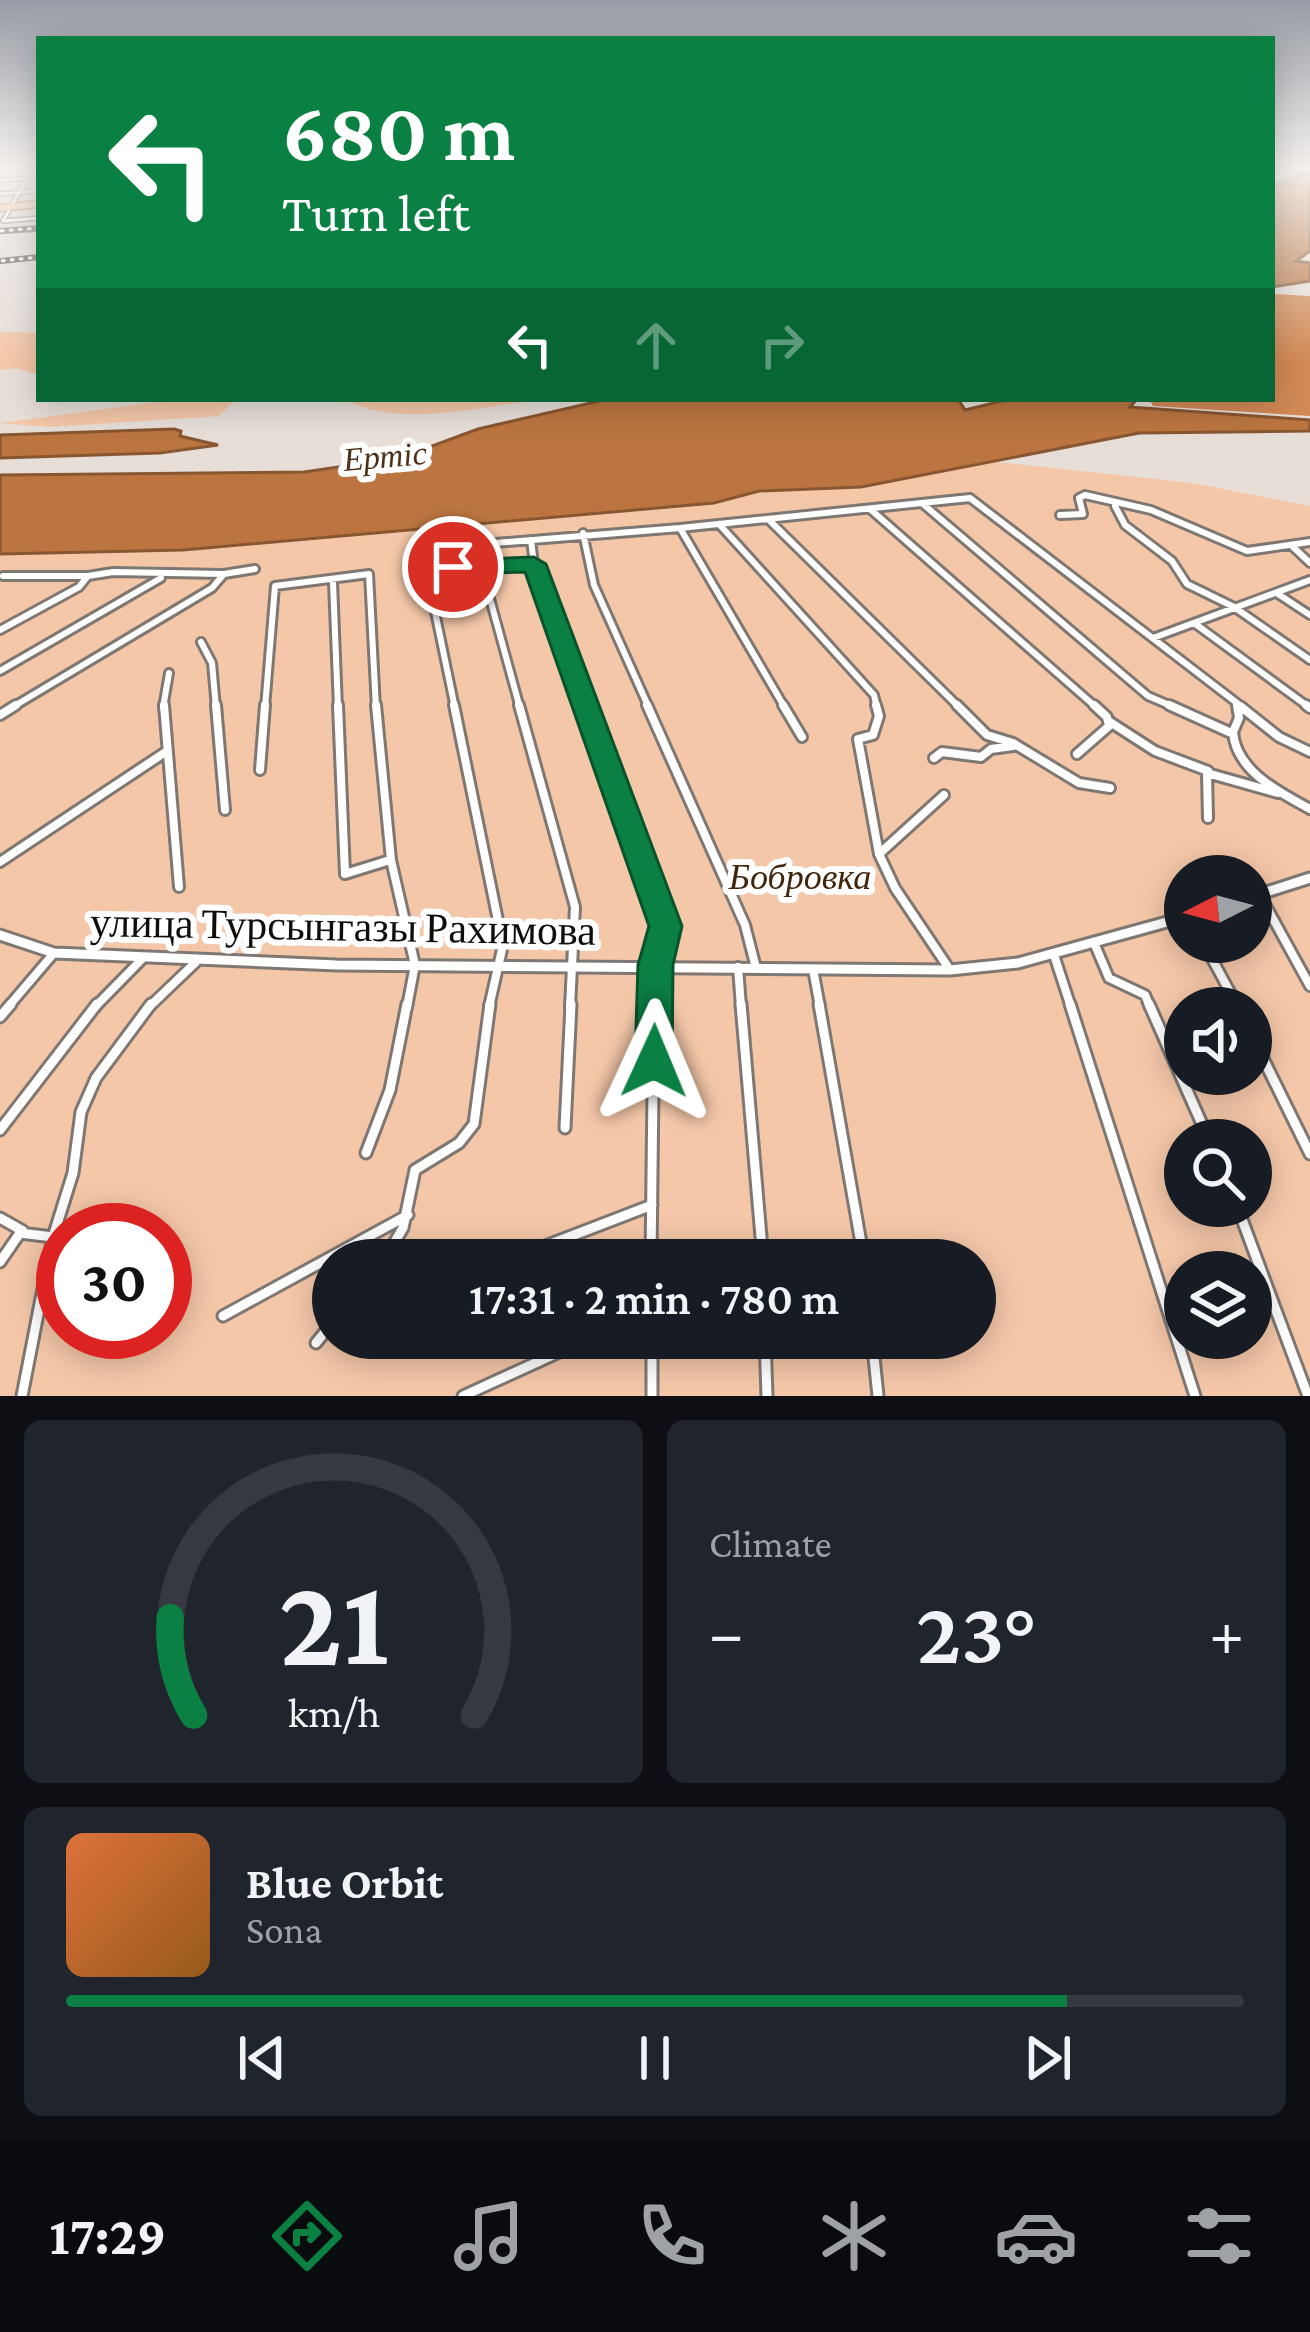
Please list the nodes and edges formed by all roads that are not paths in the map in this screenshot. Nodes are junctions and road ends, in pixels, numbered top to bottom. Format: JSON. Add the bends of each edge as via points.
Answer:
{"nodes":[{"id":1,"x":923,"y":504,"type":"junction"},
{"id":2,"x":1114,"y":505,"type":"junction"},
{"id":3,"x":870,"y":509,"type":"junction"},
{"id":4,"x":1060,"y":515,"type":"dead end"},
{"id":5,"x":768,"y":520,"type":"junction"},
{"id":6,"x":719,"y":524,"type":"junction"},
{"id":7,"x":680,"y":528,"type":"junction"},
{"id":8,"x":583,"y":533,"type":"junction"},
{"id":9,"x":532,"y":540,"type":"junction"},
{"id":10,"x":1310,"y":542,"type":"edge"},
{"id":11,"x":1289,"y":544,"type":"junction"},
{"id":12,"x":1310,"y":562,"type":"edge"},
{"id":13,"x":534,"y":564,"type":"junction"},
{"id":14,"x":481,"y":566,"type":"junction"},
{"id":15,"x":255,"y":568,"type":"dead end"},
{"id":16,"x":424,"y":568,"type":"junction"},
{"id":17,"x":224,"y":574,"type":"junction"},
{"id":18,"x":3,"y":576,"type":"dead end"},
{"id":19,"x":88,"y":576,"type":"junction"},
{"id":20,"x":164,"y":576,"type":"junction"},
{"id":21,"x":1310,"y":580,"type":"edge"},
{"id":22,"x":329,"y":581,"type":"junction"},
{"id":23,"x":1276,"y":592,"type":"junction"},
{"id":24,"x":1234,"y":607,"type":"junction"},
{"id":25,"x":1310,"y":615,"type":"edge"},
{"id":26,"x":1194,"y":623,"type":"junction"},
{"id":27,"x":0,"y":631,"type":"edge"},
{"id":28,"x":1153,"y":638,"type":"junction"},
{"id":29,"x":201,"y":642,"type":"dead end"},
{"id":30,"x":1310,"y":660,"type":"edge"},
{"id":31,"x":0,"y":670,"type":"edge"},
{"id":32,"x":170,"y":674,"type":"dead end"},
{"id":33,"x":1237,"y":704,"type":"junction"},
{"id":34,"x":1310,"y":709,"type":"edge"},
{"id":35,"x":0,"y":715,"type":"edge"},
{"id":36,"x":1109,"y":722,"type":"junction"},
{"id":37,"x":1229,"y":732,"type":"junction"},
{"id":38,"x":986,"y":735,"type":"junction"},
{"id":39,"x":802,"y":737,"type":"dead end"},
{"id":40,"x":1018,"y":746,"type":"junction"},
{"id":41,"x":991,"y":749,"type":"junction"},
{"id":42,"x":167,"y":751,"type":"junction"},
{"id":43,"x":1310,"y":752,"type":"edge"},
{"id":44,"x":1077,"y":754,"type":"dead end"},
{"id":45,"x":934,"y":758,"type":"dead end"},
{"id":46,"x":1249,"y":767,"type":"junction"},
{"id":47,"x":260,"y":770,"type":"dead end"},
{"id":48,"x":1212,"y":772,"type":"junction"},
{"id":49,"x":1240,"y":780,"type":"junction"},
{"id":50,"x":1110,"y":788,"type":"dead end"},
{"id":51,"x":1282,"y":794,"type":"junction"},
{"id":52,"x":944,"y":795,"type":"dead end"},
{"id":53,"x":1310,"y":808,"type":"edge"},
{"id":54,"x":225,"y":810,"type":"dead end"},
{"id":55,"x":1208,"y":818,"type":"dead end"},
{"id":56,"x":879,"y":854,"type":"junction"},
{"id":57,"x":391,"y":860,"type":"junction"},
{"id":58,"x":0,"y":862,"type":"edge"},
{"id":59,"x":1310,"y":878,"type":"edge"},
{"id":60,"x":179,"y":887,"type":"dead end"},
{"id":61,"x":1272,"y":890,"type":"edge"},
{"id":62,"x":1272,"y":923,"type":"edge"},
{"id":63,"x":1164,"y":924,"type":"edge"},
{"id":64,"x":0,"y":934,"type":"edge"},
{"id":65,"x":1095,"y":945,"type":"junction"},
{"id":66,"x":54,"y":953,"type":"junction"},
{"id":67,"x":1054,"y":955,"type":"junction"},
{"id":68,"x":142,"y":958,"type":"junction"},
{"id":69,"x":199,"y":960,"type":"junction"},
{"id":70,"x":415,"y":964,"type":"junction"},
{"id":71,"x":500,"y":964,"type":"junction"},
{"id":72,"x":574,"y":964,"type":"junction"},
{"id":73,"x":655,"y":965,"type":"junction"},
{"id":74,"x":738,"y":968,"type":"junction"},
{"id":75,"x":756,"y":968,"type":"junction"},
{"id":76,"x":813,"y":969,"type":"junction"},
{"id":77,"x":950,"y":970,"type":"junction"},
{"id":78,"x":1310,"y":986,"type":"edge"},
{"id":79,"x":0,"y":1017,"type":"edge"},
{"id":80,"x":1272,"y":1077,"type":"edge"},
{"id":81,"x":1200,"y":1119,"type":"edge"},
{"id":82,"x":565,"y":1128,"type":"dead end"},
{"id":83,"x":0,"y":1130,"type":"edge"},
{"id":84,"x":366,"y":1153,"type":"dead end"},
{"id":85,"x":1310,"y":1154,"type":"edge"},
{"id":86,"x":64,"y":1203,"type":"edge"},
{"id":87,"x":652,"y":1205,"type":"junction"},
{"id":88,"x":409,"y":1215,"type":"junction"},
{"id":89,"x":0,"y":1218,"type":"edge"},
{"id":90,"x":1245,"y":1227,"type":"edge"},
{"id":91,"x":26,"y":1234,"type":"junction"},
{"id":92,"x":36,"y":1235,"type":"edge"},
{"id":93,"x":400,"y":1239,"type":"edge"},
{"id":94,"x":564,"y":1239,"type":"edge"},
{"id":95,"x":651,"y":1239,"type":"edge"},
{"id":96,"x":761,"y":1239,"type":"edge"},
{"id":97,"x":860,"y":1239,"type":"edge"},
{"id":98,"x":0,"y":1262,"type":"edge"},
{"id":99,"x":223,"y":1316,"type":"dead end"},
{"id":100,"x":36,"y":1325,"type":"edge"},
{"id":101,"x":544,"y":1359,"type":"edge"},
{"id":102,"x":652,"y":1359,"type":"edge"},
{"id":103,"x":766,"y":1359,"type":"edge"},
{"id":104,"x":874,"y":1359,"type":"edge"},
{"id":105,"x":22,"y":1396,"type":"edge"},
{"id":106,"x":463,"y":1396,"type":"edge"},
{"id":107,"x":652,"y":1396,"type":"edge"},
{"id":108,"x":767,"y":1396,"type":"edge"},
{"id":109,"x":878,"y":1396,"type":"edge"},
{"id":110,"x":1195,"y":1396,"type":"edge"},
{"id":111,"x":1307,"y":1396,"type":"edge"}],
"edges":[{"from":1,"to":3,"type":"street"},
{"from":1,"to":28,"type":"street","via":[[970,498]]},
{"from":1,"to":37,"type":"street","via":[[1148,696]]},
{"from":2,"to":4,"type":"street","via":[[1079,495],[1084,513]]},
{"from":2,"to":11,"type":"street","via":[[1151,510],[1247,551]]},
{"from":2,"to":24,"type":"street","via":[[1181,579]]},
{"from":3,"to":5,"type":"street"},
{"from":3,"to":36,"type":"street"},
{"from":5,"to":6,"type":"street"},
{"from":5,"to":38,"type":"street"},
{"from":6,"to":7,"type":"street"},
{"from":6,"to":56,"type":"street","via":[[874,695],[878,724],[858,739]]},
{"from":7,"to":8,"type":"street"},
{"from":7,"to":39,"type":"street"},
{"from":8,"to":9,"type":"street"},
{"from":8,"to":75,"type":"street","via":[[594,585],[745,925]]},
{"from":9,"to":13,"type":"street"},
{"from":9,"to":16,"type":"street","via":[[422,549]]},
{"from":10,"to":11,"type":"street"},
{"from":11,"to":12,"type":"street"},
{"from":13,"to":14,"type":"street"},
{"from":13,"to":73,"type":"street","via":[[665,926]]},
{"from":14,"to":16,"type":"street"},
{"from":14,"to":72,"type":"street","via":[[575,908]]},
{"from":15,"to":17,"type":"street"},
{"from":16,"to":71,"type":"street","via":[[503,930]]},
{"from":17,"to":20,"type":"street"},
{"from":17,"to":35,"type":"street"},
{"from":18,"to":19,"type":"street"},
{"from":19,"to":20,"type":"street"},
{"from":19,"to":27,"type":"street"},
{"from":20,"to":31,"type":"street"},
{"from":21,"to":23,"type":"street"},
{"from":22,"to":47,"type":"street","via":[[275,586]]},
{"from":22,"to":57,"type":"street","via":[[369,574]]},
{"from":22,"to":57,"type":"street","via":[[345,874]]},
{"from":23,"to":24,"type":"street"},
{"from":23,"to":25,"type":"street"},
{"from":24,"to":26,"type":"street"},
{"from":24,"to":30,"type":"street"},
{"from":26,"to":28,"type":"street"},
{"from":26,"to":34,"type":"street"},
{"from":28,"to":33,"type":"street"},
{"from":29,"to":54,"type":"street","via":[[212,663]]},
{"from":32,"to":42,"type":"street"},
{"from":33,"to":37,"type":"street"},
{"from":33,"to":43,"type":"street"},
{"from":36,"to":44,"type":"street"},
{"from":36,"to":48,"type":"street","via":[[1155,751]]},
{"from":37,"to":46,"type":"street"},
{"from":38,"to":40,"type":"street"},
{"from":38,"to":41,"type":"street"},
{"from":40,"to":41,"type":"street"},
{"from":40,"to":50,"type":"street","via":[[1078,783]]},
{"from":41,"to":45,"type":"street","via":[[981,758]]},
{"from":42,"to":58,"type":"street"},
{"from":42,"to":60,"type":"street"},
{"from":46,"to":49,"type":"street"},
{"from":46,"to":51,"type":"street"},
{"from":48,"to":49,"type":"street"},
{"from":48,"to":55,"type":"street","via":[[1204,775]]},
{"from":49,"to":51,"type":"street"},
{"from":51,"to":53,"type":"street"},
{"from":52,"to":56,"type":"street"},
{"from":56,"to":77,"type":"street"},
{"from":57,"to":70,"type":"street"},
{"from":59,"to":61,"type":"street"},
{"from":62,"to":78,"type":"street"},
{"from":63,"to":65,"type":"street","name":"улица Турсынгазы Рахимова"},
{"from":64,"to":66,"type":"street","name":"улица Турсынгазы Рахимова"},
{"from":65,"to":67,"type":"street","name":"улица Турсынгазы Рахимова"},
{"from":65,"to":81,"type":"street","via":[[1109,977],[1145,995]]},
{"from":66,"to":68,"type":"street","name":"улица Турсынгазы Рахимова"},
{"from":66,"to":79,"type":"street"},
{"from":67,"to":77,"type":"street","name":"улица Турсынгазы Рахимова"},
{"from":67,"to":110,"type":"street"},
{"from":68,"to":69,"type":"street","name":"улица Турсынгазы Рахимова"},
{"from":68,"to":83,"type":"street"},
{"from":69,"to":70,"type":"street","name":"улица Турсынгазы Рахимова"},
{"from":69,"to":86,"type":"street","via":[[157,996],[96,1078],[80,1112]]},
{"from":70,"to":71,"type":"street","name":"улица Турсынгазы Рахимова"},
{"from":70,"to":84,"type":"street","via":[[390,1090]]},
{"from":71,"to":72,"type":"street","name":"улица Турсынгазы Рахимова"},
{"from":71,"to":88,"type":"street","via":[[474,1124],[415,1170]]},
{"from":72,"to":73,"type":"street","name":"улица Турсынгазы Рахимова"},
{"from":72,"to":82,"type":"street"},
{"from":73,"to":74,"type":"street","name":"улица Турсынгазы Рахимова"},
{"from":73,"to":87,"type":"street"},
{"from":74,"to":75,"type":"street","name":"улица Турсынгазы Рахимова"},
{"from":74,"to":96,"type":"street"},
{"from":75,"to":76,"type":"street","name":"улица Турсынгазы Рахимова"},
{"from":76,"to":77,"type":"street","name":"улица Турсынгазы Рахимова"},
{"from":76,"to":97,"type":"street"},
{"from":80,"to":85,"type":"street"},
{"from":87,"to":94,"type":"street"},
{"from":87,"to":95,"type":"street"},
{"from":88,"to":93,"type":"street"},
{"from":88,"to":99,"type":"street"},
{"from":89,"to":91,"type":"street"},
{"from":90,"to":111,"type":"street"},
{"from":91,"to":92,"type":"street"},
{"from":91,"to":98,"type":"street"},
{"from":100,"to":105,"type":"street"},
{"from":101,"to":106,"type":"street"},
{"from":102,"to":107,"type":"street"},
{"from":103,"to":108,"type":"street"},
{"from":104,"to":109,"type":"street"}]}
